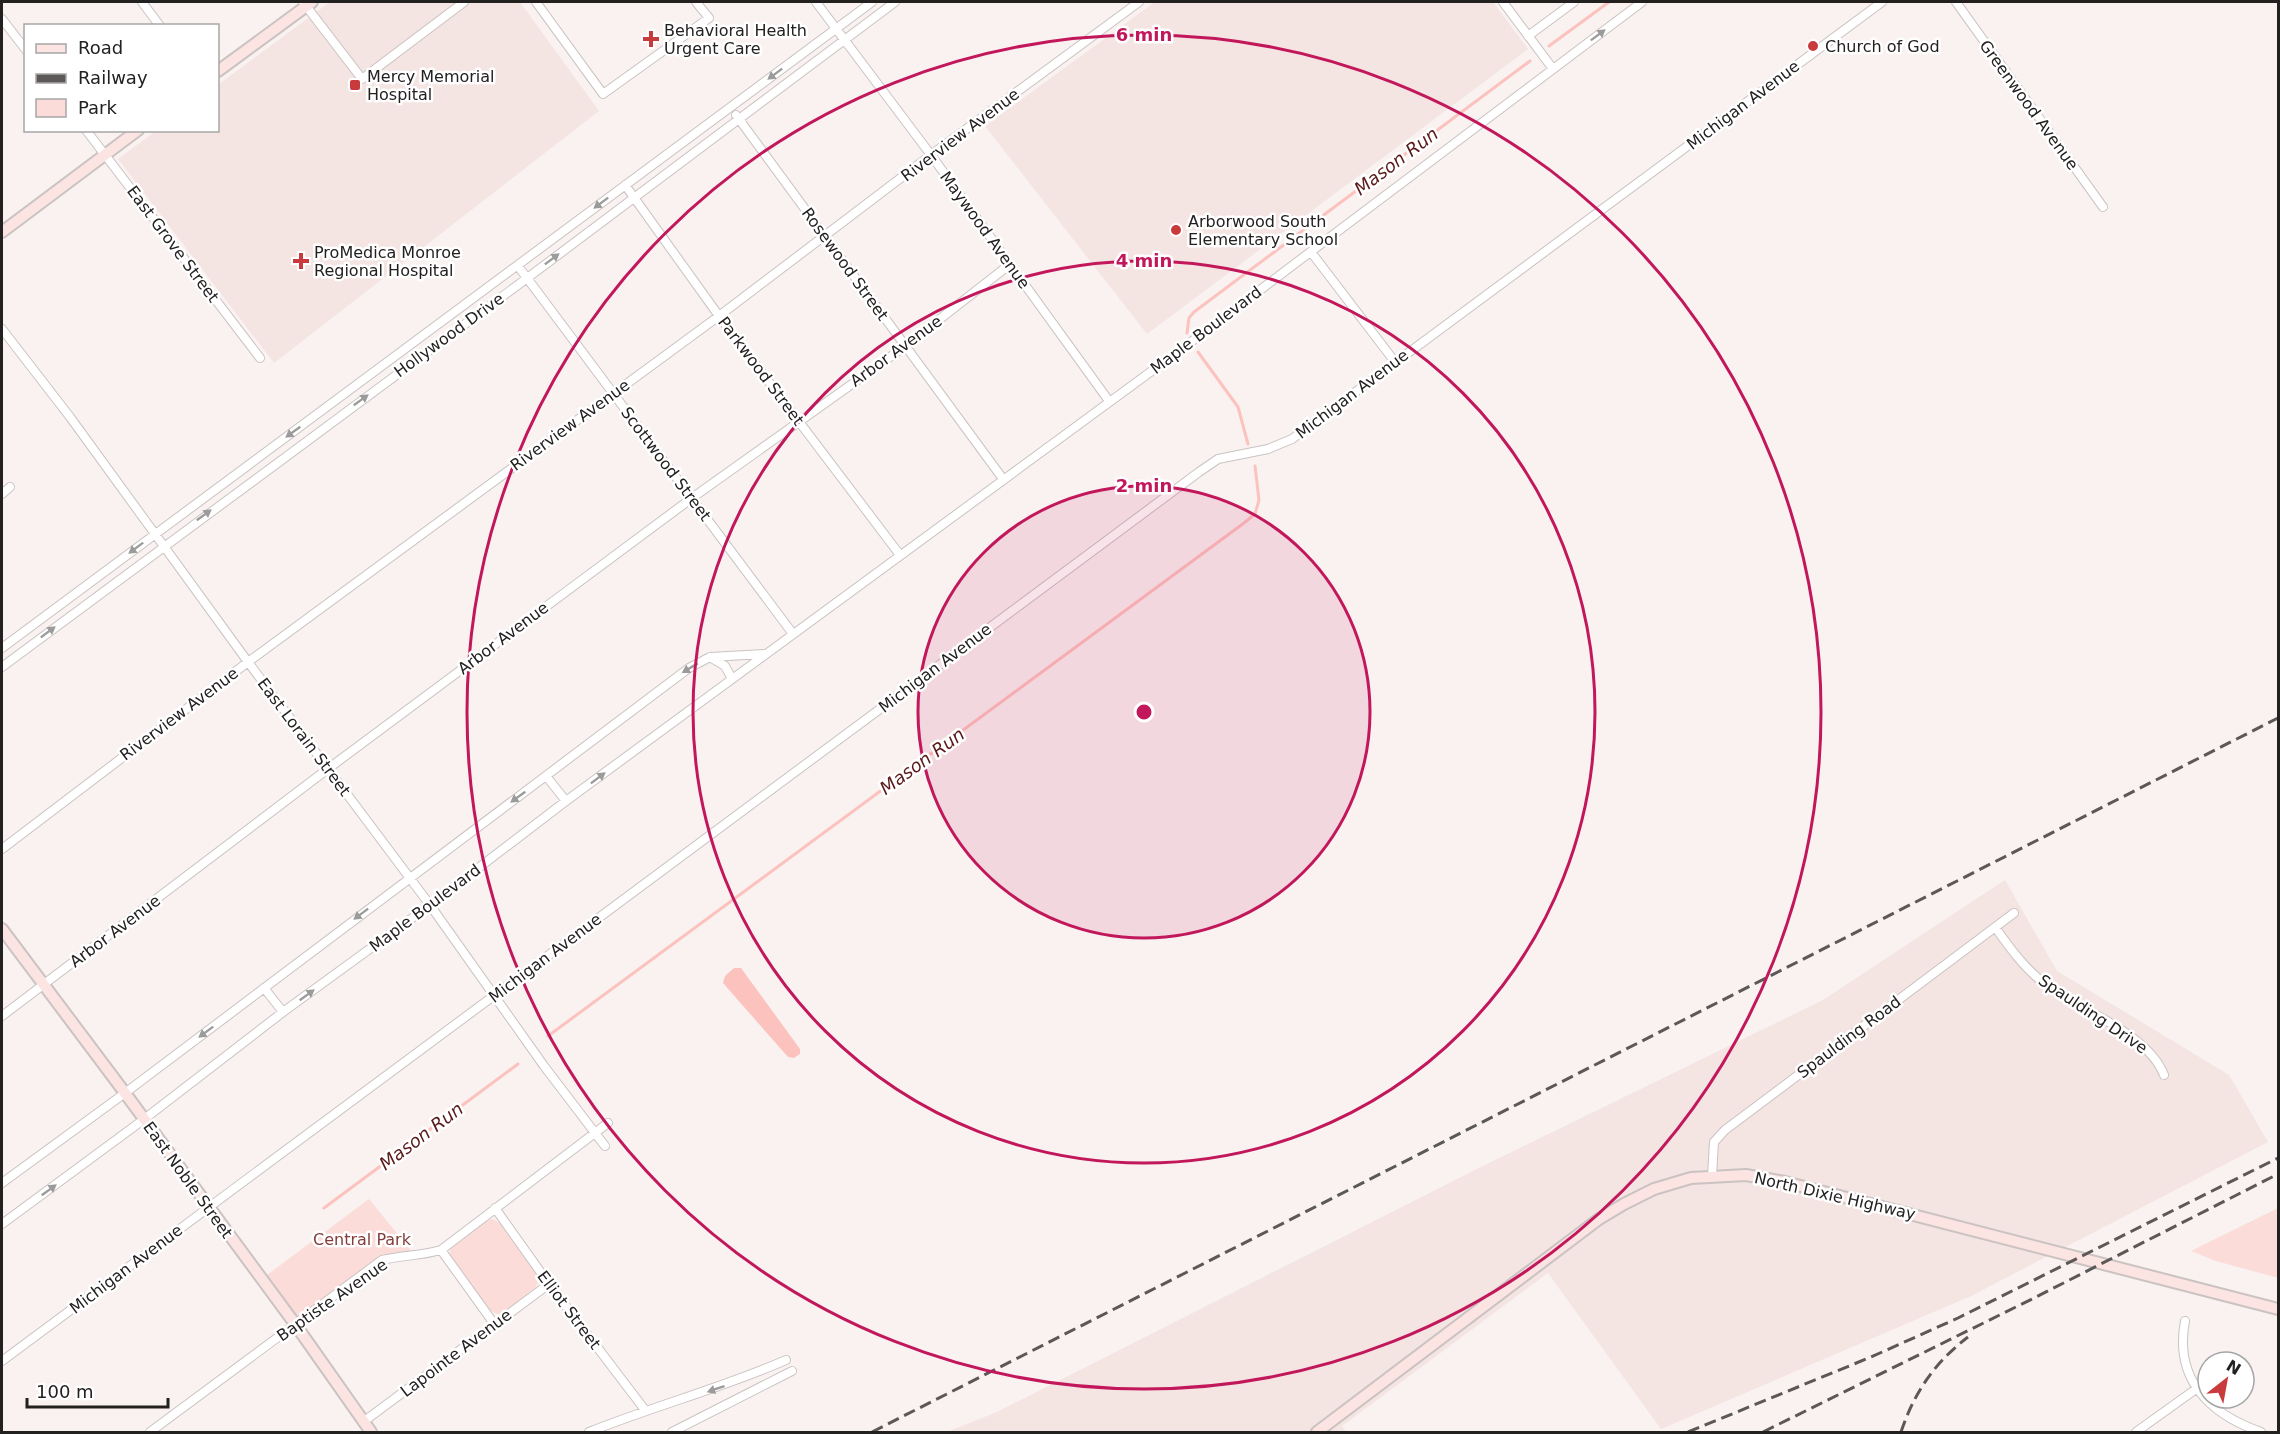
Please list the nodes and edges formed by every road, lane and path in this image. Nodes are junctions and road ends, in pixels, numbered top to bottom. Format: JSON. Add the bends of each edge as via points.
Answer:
{"nodes":[{"id":1,"x":142,"y":2,"type":"edge"},
{"id":2,"x":464,"y":2,"type":"edge"},
{"id":3,"x":536,"y":2,"type":"edge"},
{"id":4,"x":696,"y":2,"type":"edge"},
{"id":5,"x":816,"y":2,"type":"edge"},
{"id":6,"x":872,"y":2,"type":"edge"},
{"id":7,"x":896,"y":2,"type":"edge"},
{"id":8,"x":1139,"y":2,"type":"edge"},
{"id":9,"x":1503,"y":2,"type":"edge"},
{"id":10,"x":1574,"y":2,"type":"edge"},
{"id":11,"x":1642,"y":2,"type":"edge"},
{"id":12,"x":1882,"y":2,"type":"edge"},
{"id":13,"x":1956,"y":2,"type":"edge"},
{"id":14,"x":307,"y":3,"type":"edge"},
{"id":15,"x":2,"y":19,"type":"edge"},
{"id":16,"x":158,"y":24,"type":"edge"},
{"id":17,"x":836,"y":29,"type":"junction"},
{"id":18,"x":1528,"y":36,"type":"junction"},
{"id":19,"x":844,"y":40,"type":"junction"},
{"id":20,"x":24,"y":47,"type":"edge"},
{"id":21,"x":1553,"y":69,"type":"junction"},
{"id":22,"x":219,"y":70,"type":"edge"},
{"id":23,"x":731,"y":107,"type":"junction"},
{"id":24,"x":738,"y":118,"type":"junction"},
{"id":25,"x":88,"y":132,"type":"edge"},
{"id":26,"x":135,"y":132,"type":"edge"},
{"id":27,"x":105,"y":155,"type":"junction"},
{"id":28,"x":931,"y":155,"type":"junction"},
{"id":29,"x":625,"y":185,"type":"junction"},
{"id":30,"x":634,"y":197,"type":"junction"},
{"id":31,"x":2103,"y":207,"type":"dead end"},
{"id":32,"x":2,"y":232,"type":"edge"},
{"id":33,"x":826,"y":236,"type":"junction"},
{"id":34,"x":1311,"y":252,"type":"junction"},
{"id":35,"x":1010,"y":265,"type":"junction"},
{"id":36,"x":518,"y":266,"type":"junction"},
{"id":37,"x":526,"y":279,"type":"junction"},
{"id":38,"x":719,"y":316,"type":"junction"},
{"id":39,"x":2,"y":329,"type":"edge"},
{"id":40,"x":904,"y":347,"type":"junction"},
{"id":41,"x":260,"y":358,"type":"dead end"},
{"id":42,"x":1395,"y":362,"type":"junction"},
{"id":43,"x":613,"y":393,"type":"junction"},
{"id":44,"x":1109,"y":401,"type":"junction"},
{"id":45,"x":799,"y":421,"type":"junction"},
{"id":46,"x":1003,"y":479,"type":"junction"},
{"id":47,"x":10,"y":487,"type":"dead end"},
{"id":48,"x":2,"y":494,"type":"edge"},
{"id":49,"x":692,"y":498,"type":"junction"},
{"id":50,"x":155,"y":534,"type":"junction"},
{"id":51,"x":163,"y":546,"type":"junction"},
{"id":52,"x":900,"y":555,"type":"junction"},
{"id":53,"x":793,"y":634,"type":"junction"},
{"id":54,"x":2,"y":648,"type":"edge"},
{"id":55,"x":767,"y":654,"type":"junction"},
{"id":56,"x":710,"y":657,"type":"junction"},
{"id":57,"x":248,"y":662,"type":"junction"},
{"id":58,"x":2,"y":667,"type":"edge"},
{"id":59,"x":732,"y":679,"type":"junction"},
{"id":60,"x":329,"y":768,"type":"junction"},
{"id":61,"x":546,"y":776,"type":"junction"},
{"id":62,"x":566,"y":801,"type":"junction"},
{"id":63,"x":2,"y":849,"type":"edge"},
{"id":64,"x":409,"y":878,"type":"junction"},
{"id":65,"x":430,"y":905,"type":"junction"},
{"id":66,"x":2014,"y":913,"type":"dead end"},
{"id":67,"x":1995,"y":927,"type":"junction"},
{"id":68,"x":2,"y":929,"type":"edge"},
{"id":69,"x":44,"y":985,"type":"junction"},
{"id":70,"x":264,"y":988,"type":"junction"},
{"id":71,"x":495,"y":996,"type":"junction"},
{"id":72,"x":283,"y":1012,"type":"junction"},
{"id":73,"x":2,"y":1016,"type":"edge"},
{"id":74,"x":2164,"y":1075,"type":"dead end"},
{"id":75,"x":125,"y":1093,"type":"junction"},
{"id":76,"x":144,"y":1120,"type":"junction"},
{"id":77,"x":608,"y":1123,"type":"dead end"},
{"id":78,"x":595,"y":1133,"type":"junction"},
{"id":79,"x":605,"y":1146,"type":"dead end"},
{"id":80,"x":1712,"y":1176,"type":"junction"},
{"id":81,"x":2,"y":1183,"type":"edge"},
{"id":82,"x":208,"y":1209,"type":"junction"},
{"id":83,"x":495,"y":1209,"type":"junction"},
{"id":84,"x":2,"y":1224,"type":"edge"},
{"id":85,"x":441,"y":1250,"type":"junction"},
{"id":86,"x":549,"y":1284,"type":"junction"},
{"id":87,"x":2278,"y":1309,"type":"edge"},
{"id":88,"x":2185,"y":1321,"type":"dead end"},
{"id":89,"x":295,"y":1324,"type":"junction"},
{"id":90,"x":495,"y":1325,"type":"junction"},
{"id":91,"x":786,"y":1360,"type":"dead end"},
{"id":92,"x":2,"y":1361,"type":"edge"},
{"id":93,"x":770,"y":1367,"type":"junction"},
{"id":94,"x":792,"y":1371,"type":"dead end"},
{"id":95,"x":776,"y":1379,"type":"junction"},
{"id":96,"x":2196,"y":1389,"type":"joint"},
{"id":97,"x":645,"y":1410,"type":"junction"},
{"id":98,"x":2220,"y":1410,"type":"edge"},
{"id":99,"x":363,"y":1422,"type":"junction"},
{"id":100,"x":150,"y":1432,"type":"edge"},
{"id":101,"x":371,"y":1432,"type":"edge"},
{"id":102,"x":589,"y":1432,"type":"edge"},
{"id":103,"x":672,"y":1432,"type":"edge"},
{"id":104,"x":1317,"y":1432,"type":"edge"},
{"id":105,"x":2136,"y":1432,"type":"edge"},
{"id":106,"x":2261,"y":1432,"type":"edge"}],
"edges":[{"from":1,"to":16,"type":"street"},
{"from":2,"to":14,"type":"street","via":[[362,79]]},
{"from":3,"to":4,"type":"street","via":[[603,94],[709,18]]},
{"from":5,"to":17,"type":"street","name":"Maywood Avenue"},
{"from":6,"to":17,"type":"street","name":"Hollywood Drive"},
{"from":7,"to":19,"type":"street","name":"Hollywood Drive"},
{"from":8,"to":28,"type":"street","name":"Riverview Avenue"},
{"from":9,"to":18,"type":"street"},
{"from":10,"to":18,"type":"street"},
{"from":21,"to":11,"type":"street","name":"Maple Boulevard","one_way":true},
{"from":12,"to":42,"type":"street","name":"Michigan Avenue"},
{"from":13,"to":31,"type":"street","name":"Greenwood Avenue"},
{"from":14,"to":22,"type":"main road"},
{"from":15,"to":20,"type":"street"},
{"from":17,"to":19,"type":"street","name":"Maywood Avenue"},
{"from":17,"to":23,"type":"street","name":"Hollywood Drive","one_way":true},
{"from":18,"to":21,"type":"street"},
{"from":19,"to":24,"type":"street","name":"Hollywood Drive"},
{"from":19,"to":28,"type":"street","name":"Maywood Avenue"},
{"from":21,"to":34,"type":"street","name":"Maple Boulevard"},
{"from":23,"to":24,"type":"street","name":"Rosewood Street"},
{"from":23,"to":29,"type":"street","name":"Hollywood Drive"},
{"from":24,"to":30,"type":"street","name":"Hollywood Drive"},
{"from":24,"to":33,"type":"street","name":"Rosewood Street"},
{"from":25,"to":27,"type":"street","name":"East Grove Street"},
{"from":26,"to":27,"type":"main road"},
{"from":27,"to":32,"type":"main road"},
{"from":27,"to":41,"type":"street","name":"East Grove Street"},
{"from":28,"to":33,"type":"street","name":"Riverview Avenue"},
{"from":28,"to":35,"type":"street","name":"Maywood Avenue"},
{"from":29,"to":30,"type":"street","name":"Parkwood Street"},
{"from":29,"to":36,"type":"street","name":"Hollywood Drive","one_way":true},
{"from":37,"to":30,"type":"street","name":"Hollywood Drive","one_way":true},
{"from":30,"to":38,"type":"street","name":"Parkwood Street"},
{"from":33,"to":38,"type":"street","name":"Riverview Avenue"},
{"from":33,"to":40,"type":"street","name":"Rosewood Street"},
{"from":34,"to":42,"type":"street"},
{"from":34,"to":44,"type":"street","name":"Maple Boulevard"},
{"from":35,"to":40,"type":"street","name":"Arbor Avenue"},
{"from":35,"to":44,"type":"street","name":"Maywood Avenue"},
{"from":36,"to":37,"type":"street","name":"Scottwood Street"},
{"from":36,"to":50,"type":"street","name":"Hollywood Drive","one_way":true},
{"from":37,"to":43,"type":"street","name":"Scottwood Street"},
{"from":51,"to":37,"type":"street","name":"Hollywood Drive","one_way":true},
{"from":38,"to":43,"type":"street","name":"Riverview Avenue"},
{"from":38,"to":45,"type":"street","name":"Parkwood Street"},
{"from":39,"to":50,"type":"street","name":"East Lorain Street"},
{"from":40,"to":45,"type":"street","name":"Arbor Avenue"},
{"from":40,"to":46,"type":"street","name":"Rosewood Street"},
{"from":42,"to":71,"type":"street","name":"Michigan Avenue","via":[[1292,440],[1218,459],[1199,472]]},
{"from":43,"to":49,"type":"street","name":"Scottwood Street"},
{"from":43,"to":57,"type":"street","name":"Riverview Avenue"},
{"from":44,"to":46,"type":"street","name":"Maple Boulevard"},
{"from":45,"to":49,"type":"street","name":"Arbor Avenue"},
{"from":45,"to":52,"type":"street","name":"Parkwood Street"},
{"from":46,"to":52,"type":"street","name":"Maple Boulevard"},
{"from":47,"to":48,"type":"street"},
{"from":49,"to":53,"type":"street","name":"Scottwood Street"},
{"from":49,"to":60,"type":"street","name":"Arbor Avenue"},
{"from":50,"to":51,"type":"street","name":"East Lorain Street"},
{"from":50,"to":54,"type":"street","name":"Hollywood Drive","one_way":true},
{"from":51,"to":57,"type":"street","name":"East Lorain Street"},
{"from":58,"to":51,"type":"street","name":"Hollywood Drive","one_way":true},
{"from":52,"to":53,"type":"street","name":"Maple Boulevard"},
{"from":53,"to":55,"type":"street","name":"Maple Boulevard"},
{"from":55,"to":56,"type":"street","name":"Maple Boulevard"},
{"from":55,"to":59,"type":"street","name":"Maple Boulevard"},
{"from":56,"to":59,"type":"street","via":[[724,666]]},
{"from":56,"to":61,"type":"street","name":"Maple Boulevard","one_way":true,"via":[[689,668]]},
{"from":57,"to":60,"type":"street","name":"East Lorain Street"},
{"from":57,"to":63,"type":"street","name":"Riverview Avenue"},
{"from":62,"to":59,"type":"street","name":"Maple Boulevard","one_way":true},
{"from":60,"to":64,"type":"street","name":"East Lorain Street"},
{"from":60,"to":69,"type":"street","name":"Arbor Avenue"},
{"from":61,"to":62,"type":"street"},
{"from":61,"to":64,"type":"street","name":"Maple Boulevard","one_way":true},
{"from":62,"to":65,"type":"street","name":"Maple Boulevard"},
{"from":64,"to":65,"type":"street","name":"East Lorain Street"},
{"from":64,"to":70,"type":"street","name":"Maple Boulevard","one_way":true},
{"from":65,"to":71,"type":"street","name":"East Lorain Street"},
{"from":72,"to":65,"type":"street","name":"Maple Boulevard","one_way":true},
{"from":66,"to":67,"type":"street","name":"Spaulding Road"},
{"from":67,"to":74,"type":"street","name":"Spaulding Drive","via":[[2034,976],[2138,1041],[2157,1060]]},
{"from":67,"to":80,"type":"street","name":"Spaulding Road","via":[[1725,1130],[1714,1142]]},
{"from":68,"to":69,"type":"main road","name":"East Noble Street"},
{"from":69,"to":73,"type":"street","name":"Arbor Avenue"},
{"from":69,"to":75,"type":"main road","name":"East Noble Street"},
{"from":70,"to":72,"type":"street"},
{"from":70,"to":75,"type":"street","name":"Maple Boulevard","one_way":true},
{"from":71,"to":78,"type":"street","name":"East Lorain Street"},
{"from":71,"to":82,"type":"street","name":"Michigan Avenue"},
{"from":72,"to":76,"type":"street","name":"Maple Boulevard"},
{"from":75,"to":76,"type":"main road","name":"East Noble Street"},
{"from":75,"to":81,"type":"street","name":"Maple Boulevard"},
{"from":76,"to":82,"type":"main road","name":"East Noble Street"},
{"from":84,"to":76,"type":"street","name":"Maple Boulevard","one_way":true},
{"from":77,"to":78,"type":"street","name":"Baptiste Avenue"},
{"from":78,"to":79,"type":"street","name":"East Lorain Street"},
{"from":78,"to":83,"type":"street","name":"Baptiste Avenue"},
{"from":80,"to":87,"type":"main road","name":"North Dixie Highway","via":[[1746,1175],[1785,1182]]},
{"from":80,"to":104,"type":"main road","name":"North Dixie Highway","via":[[1654,1189],[1599,1219]]},
{"from":82,"to":89,"type":"main road","name":"East Noble Street"},
{"from":82,"to":92,"type":"street","name":"Michigan Avenue"},
{"from":83,"to":85,"type":"street","name":"Baptiste Avenue"},
{"from":83,"to":86,"type":"street","name":"Elliot Street"},
{"from":85,"to":89,"type":"street","name":"Baptiste Avenue","via":[[382,1260]]},
{"from":85,"to":90,"type":"street"},
{"from":86,"to":90,"type":"street","name":"Lapointe Avenue"},
{"from":86,"to":97,"type":"street","name":"Elliot Street"},
{"from":88,"to":96,"type":"street","via":[[2184,1348]]},
{"from":89,"to":99,"type":"main road","name":"East Noble Street"},
{"from":89,"to":100,"type":"street","name":"Baptiste Avenue"},
{"from":90,"to":99,"type":"street","name":"Lapointe Avenue"},
{"from":91,"to":93,"type":"street"},
{"from":93,"to":95,"type":"street"},
{"from":93,"to":97,"type":"street","one_way":true},
{"from":94,"to":95,"type":"street"},
{"from":95,"to":103,"type":"street"},
{"from":96,"to":105,"type":"street"},
{"from":97,"to":102,"type":"street"},
{"from":98,"to":106,"type":"street","via":[[2230,1419]]},
{"from":99,"to":101,"type":"main road","name":"East Noble Street"}]}
